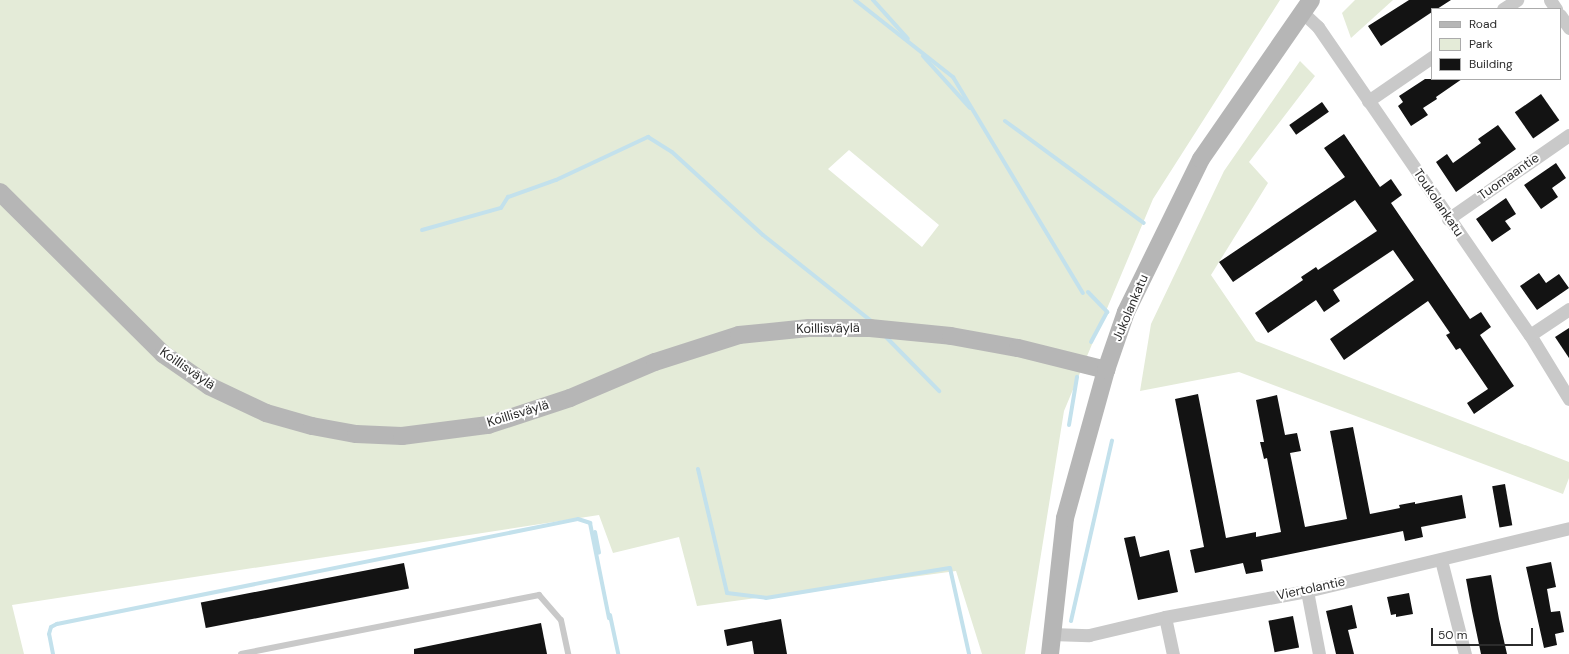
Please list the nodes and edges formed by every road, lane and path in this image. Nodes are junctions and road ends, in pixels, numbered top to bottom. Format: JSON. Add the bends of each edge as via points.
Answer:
{"nodes":[{"id":1,"x":1516,"y":0,"type":"edge"},
{"id":2,"x":1306,"y":6,"type":"edge"},
{"id":3,"x":1504,"y":8,"type":"edge"},
{"id":4,"x":1561,"y":16,"type":"edge"},
{"id":5,"x":1569,"y":28,"type":"edge"},
{"id":6,"x":1431,"y":58,"type":"edge"},
{"id":7,"x":1368,"y":101,"type":"junction"},
{"id":8,"x":1569,"y":135,"type":"edge"},
{"id":9,"x":0,"y":192,"type":"edge"},
{"id":10,"x":1448,"y":219,"type":"junction"},
{"id":11,"x":1569,"y":309,"type":"edge"},
{"id":12,"x":1530,"y":336,"type":"junction"},
{"id":13,"x":1106,"y":370,"type":"junction"},
{"id":14,"x":1569,"y":399,"type":"edge"},
{"id":15,"x":1569,"y":528,"type":"edge"},
{"id":16,"x":1441,"y":560,"type":"junction"},
{"id":17,"x":1307,"y":591,"type":"junction"},
{"id":18,"x":1165,"y":617,"type":"junction"},
{"id":19,"x":1051,"y":634,"type":"junction"},
{"id":20,"x":241,"y":654,"type":"edge"},
{"id":21,"x":568,"y":654,"type":"edge"},
{"id":22,"x":1050,"y":654,"type":"edge"},
{"id":23,"x":1173,"y":654,"type":"edge"},
{"id":24,"x":1319,"y":654,"type":"edge"},
{"id":25,"x":1465,"y":654,"type":"edge"}],
"edges":[{"from":1,"to":3,"type":"street"},
{"from":2,"to":7,"type":"street","name":"Toukolankatu"},
{"from":2,"to":13,"type":"street","name":"Jukolankatu","via":[[1201,159],[1126,312]]},
{"from":4,"to":5,"type":"street"},
{"from":6,"to":7,"type":"street"},
{"from":7,"to":10,"type":"street","name":"Toukolankatu"},
{"from":8,"to":10,"type":"street","name":"Tuomaantie"},
{"from":9,"to":13,"type":"street","name":"Koillisväylä","via":[[163,354],[209,386],[266,413],[312,426],[356,434],[402,436],[488,425],[570,398],[655,362],[739,335],[808,328],[870,328],[951,336],[1018,348]]},
{"from":10,"to":12,"type":"street","name":"Toukolankatu"},
{"from":11,"to":12,"type":"street"},
{"from":12,"to":14,"type":"street","name":"Toukolankatu"},
{"from":13,"to":19,"type":"street","name":"Jukolankatu","via":[[1065,518]]},
{"from":15,"to":16,"type":"street","name":"Viertolantie"},
{"from":16,"to":17,"type":"street","name":"Viertolantie"},
{"from":16,"to":25,"type":"street"},
{"from":17,"to":18,"type":"street","name":"Viertolantie"},
{"from":17,"to":24,"type":"street"},
{"from":18,"to":19,"type":"street","name":"Viertolantie","via":[[1089,635]]},
{"from":18,"to":23,"type":"street"},
{"from":19,"to":22,"type":"street","name":"Jukolankatu"},
{"from":20,"to":21,"type":"lane","via":[[539,595],[561,620]]}]}
